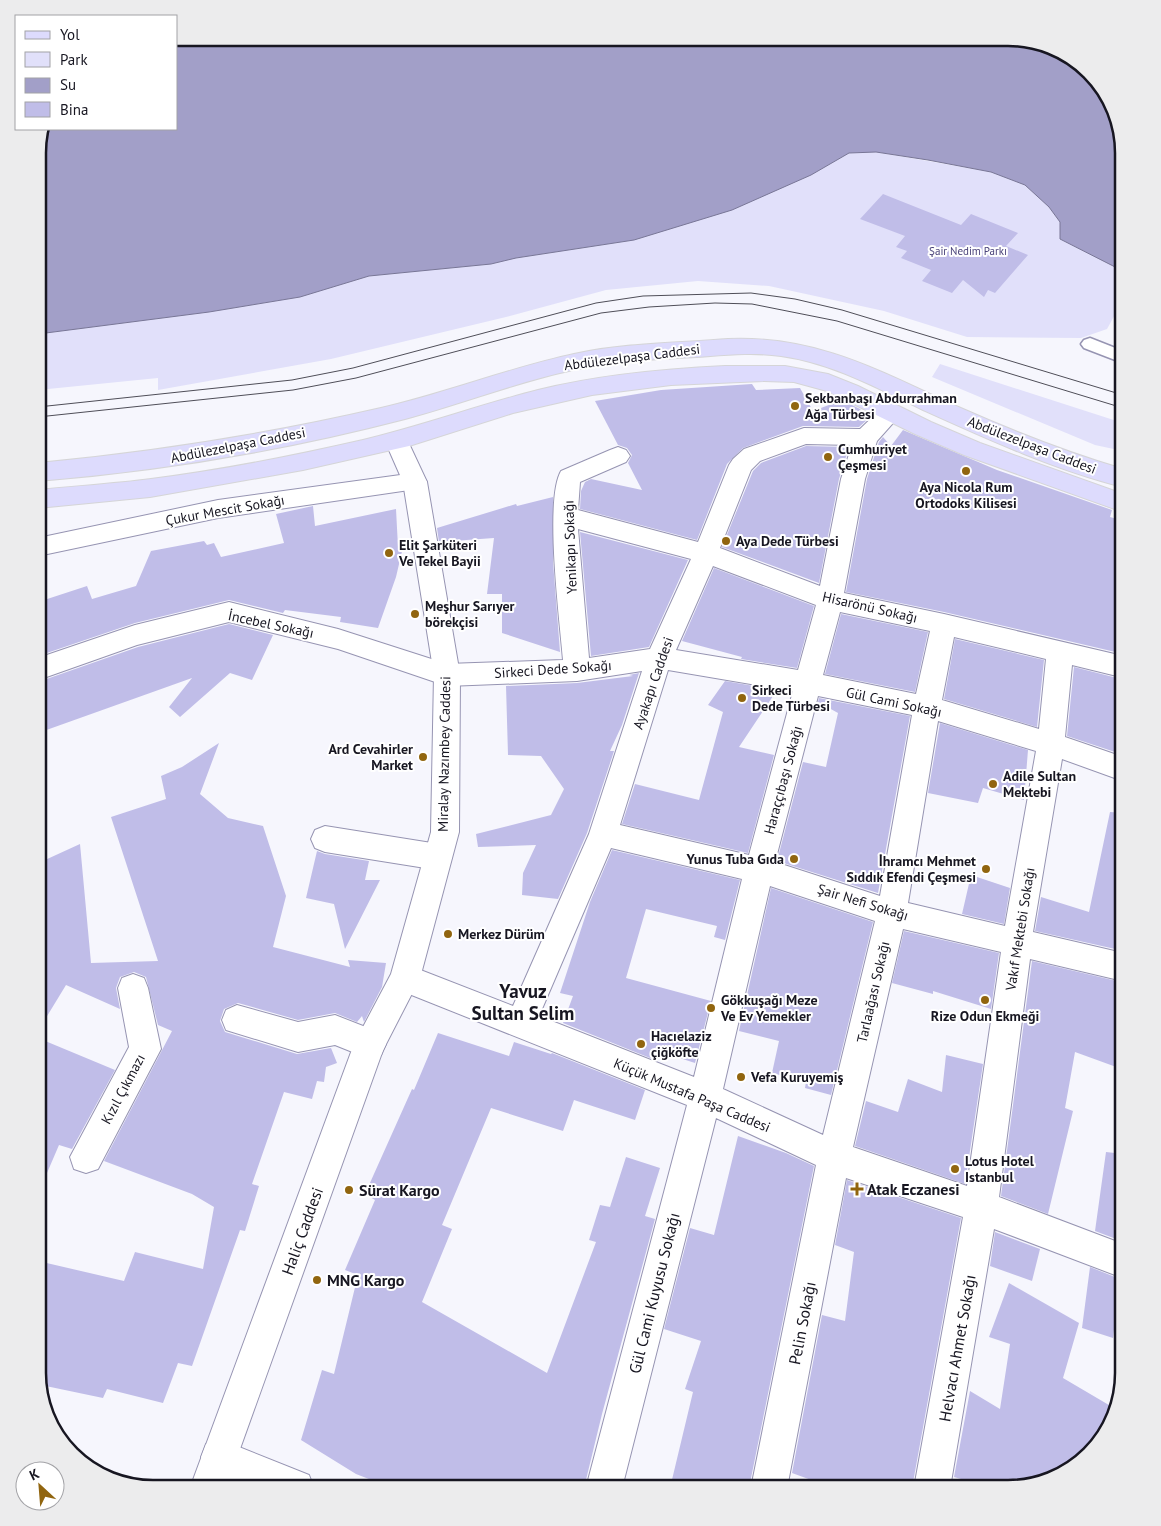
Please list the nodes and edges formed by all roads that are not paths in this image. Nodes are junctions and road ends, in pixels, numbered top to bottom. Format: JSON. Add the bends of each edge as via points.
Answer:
{"nodes":[{"id":1,"x":1090,"y":344,"type":"dead end"},
{"id":2,"x":1115,"y":354,"type":"edge"},
{"id":3,"x":891,"y":413,"type":"junction"},
{"id":4,"x":383,"y":416,"type":"junction"},
{"id":5,"x":866,"y":437,"type":"junction"},
{"id":6,"x":397,"y":441,"type":"junction"},
{"id":7,"x":618,"y":456,"type":"dead end"},
{"id":8,"x":46,"y":471,"type":"edge"},
{"id":9,"x":1115,"y":475,"type":"edge"},
{"id":10,"x":414,"y":482,"type":"junction"},
{"id":11,"x":46,"y":498,"type":"edge"},
{"id":12,"x":1115,"y":500,"type":"edge"},
{"id":13,"x":566,"y":516,"type":"junction"},
{"id":14,"x":46,"y":545,"type":"edge"},
{"id":15,"x":706,"y":553,"type":"junction"},
{"id":16,"x":830,"y":600,"type":"junction"},
{"id":17,"x":944,"y":624,"type":"junction"},
{"id":18,"x":1060,"y":652,"type":"junction"},
{"id":19,"x":660,"y":658,"type":"junction"},
{"id":20,"x":46,"y":665,"type":"edge"},
{"id":21,"x":1115,"y":665,"type":"edge"},
{"id":22,"x":577,"y":670,"type":"junction"},
{"id":23,"x":447,"y":675,"type":"junction"},
{"id":24,"x":808,"y":683,"type":"junction"},
{"id":25,"x":927,"y":707,"type":"junction"},
{"id":26,"x":1051,"y":744,"type":"junction"},
{"id":27,"x":1115,"y":766,"type":"edge"},
{"id":28,"x":603,"y":834,"type":"junction"},
{"id":29,"x":325,"y":839,"type":"dead end"},
{"id":30,"x":438,"y":857,"type":"junction"},
{"id":31,"x":760,"y":870,"type":"junction"},
{"id":32,"x":892,"y":913,"type":"junction"},
{"id":33,"x":1017,"y":941,"type":"junction"},
{"id":34,"x":1115,"y":965,"type":"edge"},
{"id":35,"x":405,"y":978,"type":"junction"},
{"id":36,"x":133,"y":988,"type":"dead end"},
{"id":37,"x":237,"y":1020,"type":"dead end"},
{"id":38,"x":520,"y":1025,"type":"junction"},
{"id":39,"x":370,"y":1044,"type":"junction"},
{"id":40,"x":705,"y":1097,"type":"junction"},
{"id":41,"x":86,"y":1157,"type":"dead end"},
{"id":42,"x":834,"y":1157,"type":"junction"},
{"id":43,"x":981,"y":1207,"type":"junction"},
{"id":44,"x":1115,"y":1258,"type":"edge"},
{"id":45,"x":214,"y":1473,"type":"edge"},
{"id":46,"x":252,"y":1480,"type":"edge"},
{"id":47,"x":606,"y":1480,"type":"edge"},
{"id":48,"x":771,"y":1480,"type":"edge"},
{"id":49,"x":933,"y":1480,"type":"edge"}],
"edges":[{"from":1,"to":2,"type":"lane"},
{"from":3,"to":5,"type":"street","name":"Haraççıbaşı Sokağı"},
{"from":3,"to":6,"type":"main road","name":"Abdülezelpaşa Caddesi","via":[[844,388],[803,376],[691,375],[582,388],[513,404]]},
{"from":3,"to":12,"type":"main road","name":"Abdülezelpaşa Caddesi","via":[[1005,463]]},
{"from":4,"to":6,"type":"main road"},
{"from":4,"to":8,"type":"main road","name":"Abdülezelpaşa Caddesi","via":[[189,454]]},
{"from":4,"to":9,"type":"main road","name":"Abdülezelpaşa Caddesi","via":[[558,365],[600,358],[739,346],[780,347],[834,360],[954,415],[1075,463]]},
{"from":5,"to":15,"type":"street","name":"Ayakapı Caddesi","via":[[804,436],[752,455],[741,465]]},
{"from":5,"to":16,"type":"street","name":"Haraççıbaşı Sokağı","via":[[853,479]]},
{"from":6,"to":10,"type":"street","name":"Miralay Nazımbey Caddesi"},
{"from":6,"to":11,"type":"main road","name":"Abdülezelpaşa Caddesi","via":[[208,479]]},
{"from":7,"to":13,"type":"street","name":"Yenikapı Sokağı","via":[[569,477]]},
{"from":10,"to":14,"type":"street","name":"Çukur Mescit Sokağı","via":[[218,509]]},
{"from":10,"to":23,"type":"street","name":"Miralay Nazımbey Caddesi"},
{"from":13,"to":15,"type":"street","name":"Hisarönü Sokağı"},
{"from":13,"to":22,"type":"street","name":"Yenikapı Sokağı"},
{"from":15,"to":16,"type":"street","name":"Hisarönü Sokağı"},
{"from":15,"to":19,"type":"street","name":"Ayakapı Caddesi"},
{"from":16,"to":17,"type":"street","name":"Hisarönü Sokağı"},
{"from":16,"to":24,"type":"street","name":"Haraççıbaşı Sokağı"},
{"from":17,"to":18,"type":"street","name":"Hisarönü Sokağı"},
{"from":17,"to":25,"type":"street","name":"Tarlaağası Sokağı"},
{"from":18,"to":21,"type":"street","name":"Hisarönü Sokağı"},
{"from":18,"to":26,"type":"street","name":"Vakıf Mektebi Sokağı"},
{"from":19,"to":22,"type":"street","name":"Sirkeci Dede Sokağı"},
{"from":19,"to":24,"type":"street","name":"Gül Cami Sokağı"},
{"from":19,"to":28,"type":"street","name":"Ayakapı Caddesi"},
{"from":20,"to":23,"type":"street","name":"İncebel Sokağı","via":[[135,635],[228,612],[338,639]]},
{"from":22,"to":23,"type":"street","name":"Sirkeci Dede Sokağı"},
{"from":23,"to":30,"type":"street","name":"Miralay Nazımbey Caddesi","via":[[445,832]]},
{"from":24,"to":25,"type":"street","name":"Gül Cami Sokağı"},
{"from":24,"to":31,"type":"street","name":"Haraççıbaşı Sokağı"},
{"from":25,"to":26,"type":"street","name":"Gül Cami Sokağı"},
{"from":25,"to":32,"type":"street","name":"Tarlaağası Sokağı"},
{"from":26,"to":27,"type":"street","name":"Gül Cami Sokağı"},
{"from":26,"to":33,"type":"street","name":"Vakıf Mektebi Sokağı"},
{"from":28,"to":31,"type":"street","name":"Şair Nefi Sokağı"},
{"from":28,"to":38,"type":"street","name":"Ayakapı Caddesi"},
{"from":29,"to":30,"type":"street"},
{"from":30,"to":35,"type":"street","name":"Miralay Nazımbey Caddesi"},
{"from":31,"to":32,"type":"street","name":"Şair Nefi Sokağı"},
{"from":31,"to":40,"type":"street","name":"Haraççıbaşı Sokağı"},
{"from":32,"to":33,"type":"street","name":"Şair Nefi Sokağı"},
{"from":32,"to":42,"type":"street","name":"Tarlaağası Sokağı"},
{"from":33,"to":34,"type":"street","name":"Şair Nefi Sokağı"},
{"from":33,"to":43,"type":"street","name":"Vakıf Mektebi Sokağı"},
{"from":35,"to":38,"type":"street","name":"Küçük Mustafa Paşa Caddesi"},
{"from":35,"to":39,"type":"street","name":"Haliç Caddesi"},
{"from":36,"to":41,"type":"street","name":"Kızıl Çıkmazı","via":[[144,1049]]},
{"from":37,"to":39,"type":"street","via":[[298,1037],[335,1030]]},
{"from":38,"to":40,"type":"street","name":"Küçük Mustafa Paşa Caddesi"},
{"from":39,"to":45,"type":"street","name":"Haliç Caddesi"},
{"from":40,"to":42,"type":"street","name":"Küçük Mustafa Paşa Caddesi"},
{"from":40,"to":47,"type":"street","name":"Gül Cami Kuyusu Sokağı"},
{"from":42,"to":43,"type":"street","name":"Küçük Mustafa Paşa Caddesi"},
{"from":42,"to":48,"type":"street","name":"Pelin Sokağı"},
{"from":43,"to":44,"type":"street","name":"Küçük Mustafa Paşa Caddesi"},
{"from":43,"to":49,"type":"street","name":"Helvacı Ahmet Sokağı"},
{"from":45,"to":46,"type":"street"}]}
